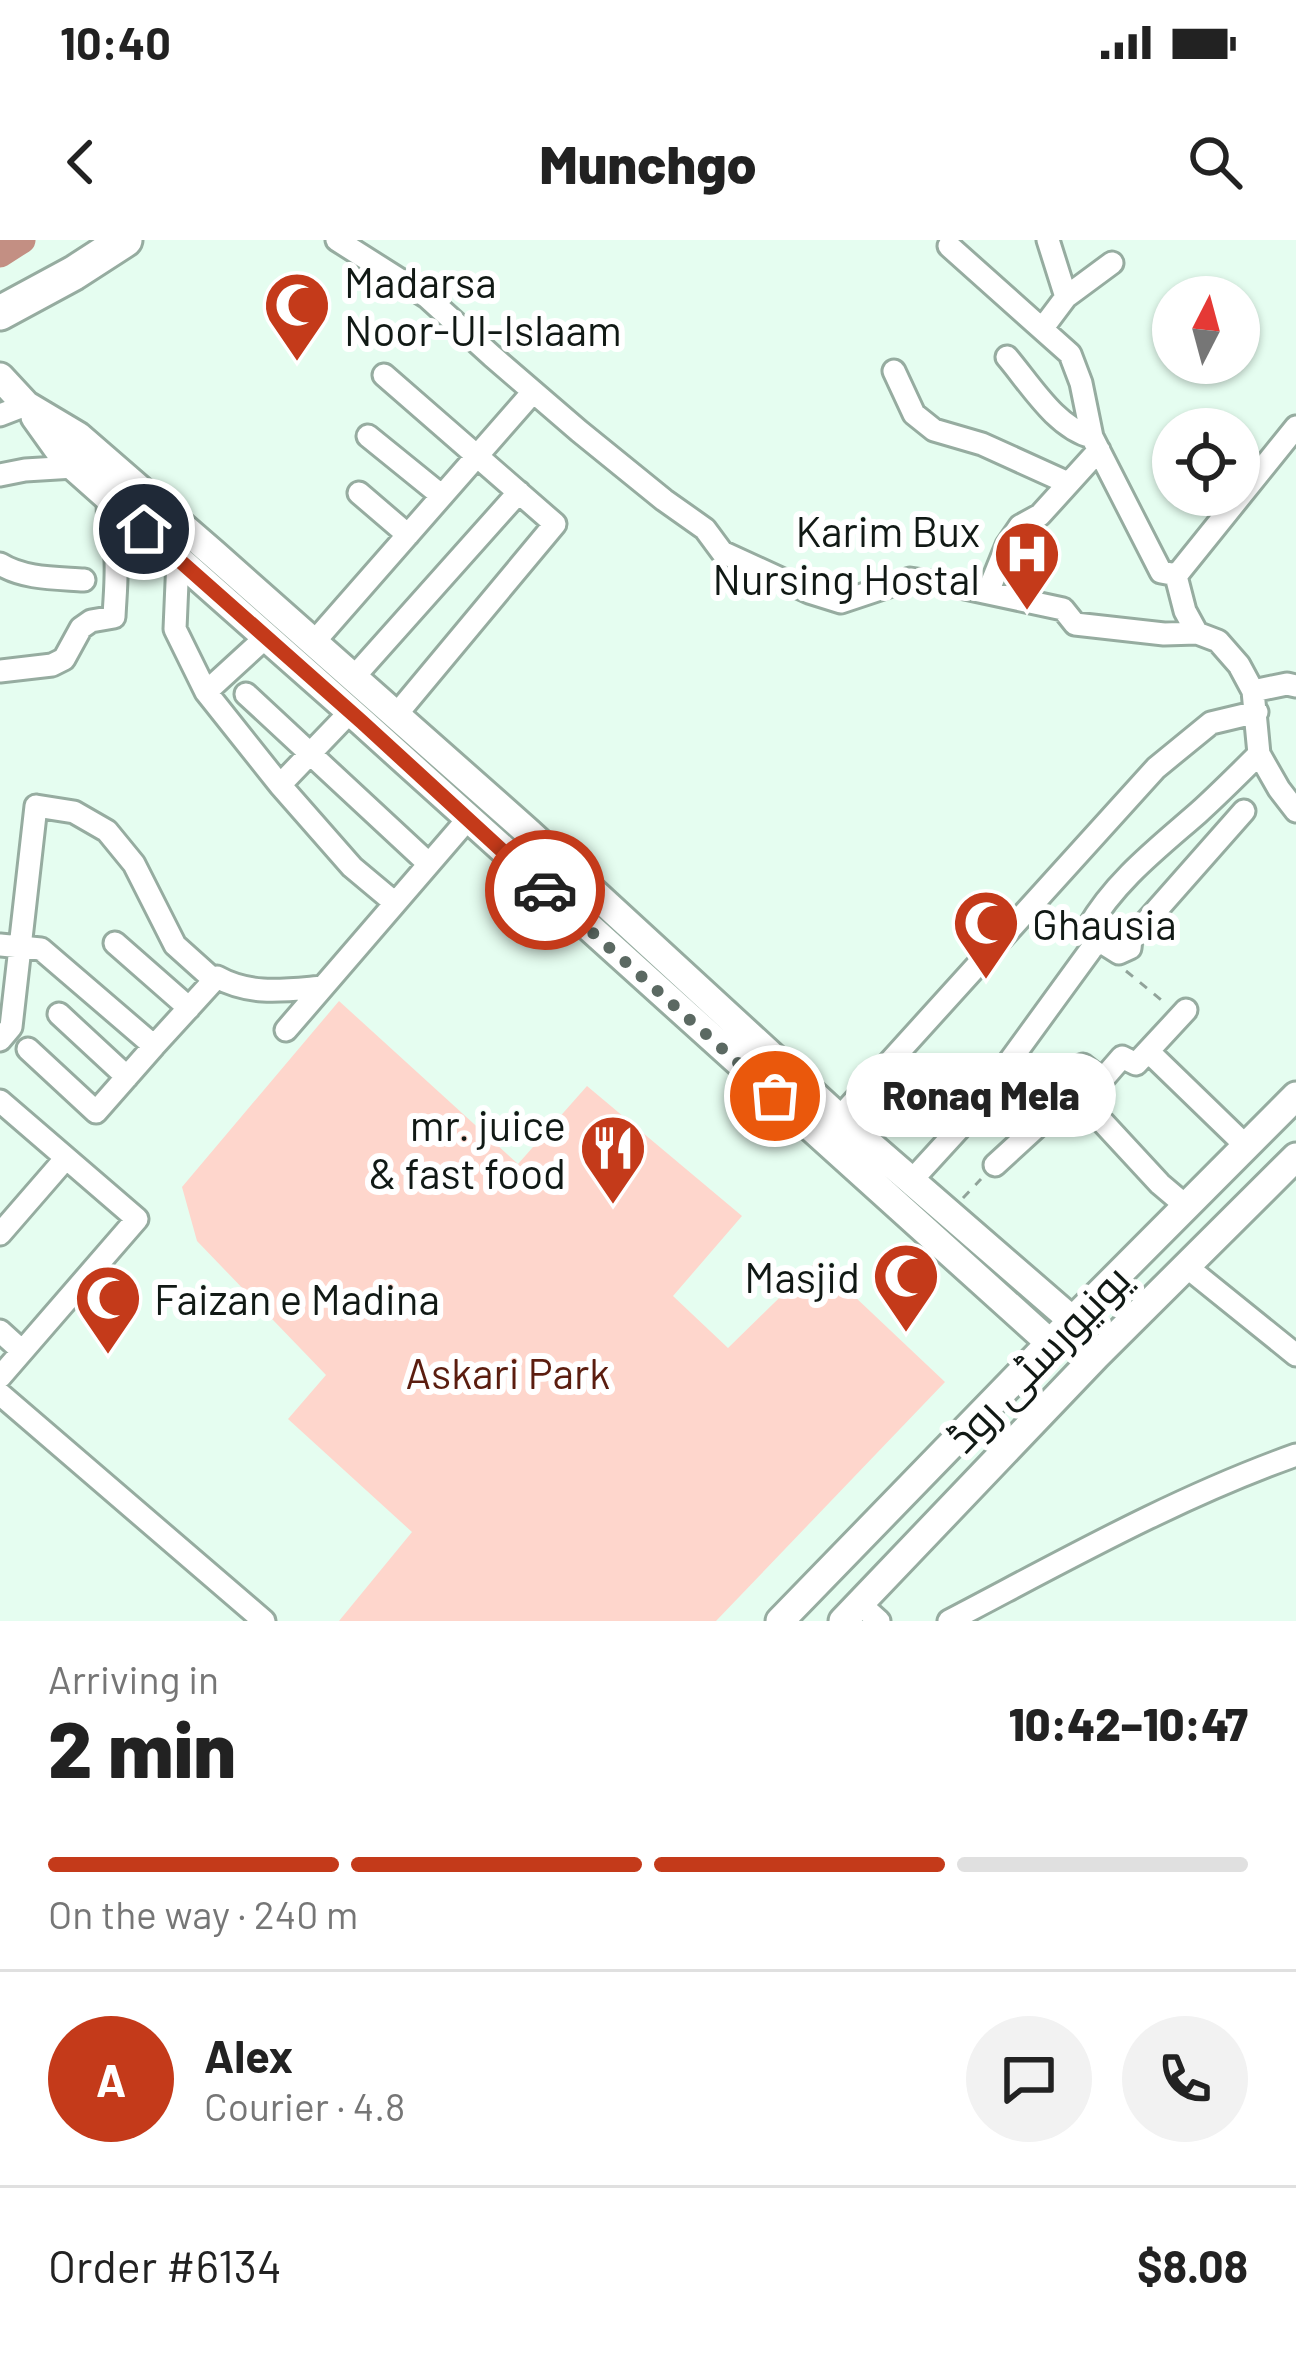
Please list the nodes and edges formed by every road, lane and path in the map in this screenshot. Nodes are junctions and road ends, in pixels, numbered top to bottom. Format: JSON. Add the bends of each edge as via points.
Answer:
{"nodes":[{"id":1,"x":125,"y":240,"type":"edge"},
{"id":2,"x":337,"y":240,"type":"edge"},
{"id":3,"x":1048,"y":240,"type":"edge"},
{"id":4,"x":949,"y":245,"type":"dead end"},
{"id":5,"x":1112,"y":263,"type":"dead end"},
{"id":6,"x":1066,"y":298,"type":"junction"},
{"id":7,"x":0,"y":313,"type":"edge"},
{"id":8,"x":1042,"y":329,"type":"junction"},
{"id":9,"x":1006,"y":356,"type":"dead end"},
{"id":10,"x":894,"y":371,"type":"dead end"},
{"id":11,"x":384,"y":375,"type":"dead end"},
{"id":12,"x":0,"y":377,"type":"edge"},
{"id":13,"x":533,"y":392,"type":"junction"},
{"id":14,"x":13,"y":410,"type":"edge"},
{"id":15,"x":1296,"y":427,"type":"edge"},
{"id":16,"x":368,"y":436,"type":"dead end"},
{"id":17,"x":1095,"y":444,"type":"junction"},
{"id":18,"x":478,"y":455,"type":"junction"},
{"id":19,"x":74,"y":467,"type":"junction"},
{"id":20,"x":0,"y":475,"type":"edge"},
{"id":21,"x":1068,"y":483,"type":"junction"},
{"id":22,"x":519,"y":492,"type":"junction"},
{"id":23,"x":359,"y":493,"type":"dead end"},
{"id":24,"x":442,"y":496,"type":"junction"},
{"id":25,"x":109,"y":499,"type":"junction"},
{"id":26,"x":408,"y":535,"type":"junction"},
{"id":27,"x":178,"y":560,"type":"junction"},
{"id":28,"x":0,"y":564,"type":"edge"},
{"id":29,"x":1178,"y":575,"type":"junction"},
{"id":30,"x":85,"y":580,"type":"dead end"},
{"id":31,"x":988,"y":592,"type":"junction"},
{"id":32,"x":1197,"y":633,"type":"junction"},
{"id":33,"x":266,"y":637,"type":"junction"},
{"id":34,"x":314,"y":643,"type":"junction"},
{"id":35,"x":0,"y":671,"type":"edge"},
{"id":36,"x":353,"y":678,"type":"junction"},
{"id":37,"x":1296,"y":686,"type":"edge"},
{"id":38,"x":206,"y":692,"type":"junction"},
{"id":39,"x":246,"y":694,"type":"dead end"},
{"id":40,"x":1255,"y":702,"type":"junction"},
{"id":41,"x":350,"y":712,"type":"junction"},
{"id":42,"x":396,"y":715,"type":"junction"},
{"id":43,"x":309,"y":754,"type":"junction"},
{"id":44,"x":1259,"y":754,"type":"junction"},
{"id":45,"x":474,"y":784,"type":"junction"},
{"id":46,"x":1287,"y":784,"type":"edge"},
{"id":47,"x":280,"y":785,"type":"junction"},
{"id":48,"x":1244,"y":811,"type":"dead end"},
{"id":49,"x":1296,"y":811,"type":"edge"},
{"id":50,"x":461,"y":813,"type":"junction"},
{"id":51,"x":430,"y":863,"type":"junction"},
{"id":52,"x":395,"y":903,"type":"junction"},
{"id":53,"x":115,"y":943,"type":"dead end"},
{"id":54,"x":11,"y":946,"type":"edge"},
{"id":55,"x":1110,"y":947,"type":"junction"},
{"id":56,"x":214,"y":980,"type":"junction"},
{"id":57,"x":323,"y":987,"type":"junction"},
{"id":58,"x":189,"y":1008,"type":"junction"},
{"id":59,"x":1183,"y":1013,"type":"joint"},
{"id":60,"x":59,"y":1014,"type":"dead end"},
{"id":61,"x":286,"y":1030,"type":"dead end"},
{"id":62,"x":0,"y":1040,"type":"edge"},
{"id":63,"x":154,"y":1046,"type":"junction"},
{"id":64,"x":28,"y":1049,"type":"dead end"},
{"id":65,"x":1149,"y":1052,"type":"junction"},
{"id":66,"x":127,"y":1077,"type":"junction"},
{"id":67,"x":1102,"y":1080,"type":"junction"},
{"id":68,"x":1296,"y":1096,"type":"edge"},
{"id":69,"x":0,"y":1101,"type":"edge"},
{"id":70,"x":839,"y":1118,"type":"junction"},
{"id":71,"x":1246,"y":1146,"type":"junction"},
{"id":72,"x":66,"y":1157,"type":"junction"},
{"id":73,"x":1296,"y":1157,"type":"edge"},
{"id":74,"x":995,"y":1165,"type":"joint"},
{"id":75,"x":912,"y":1180,"type":"junction"},
{"id":76,"x":1186,"y":1206,"type":"junction"},
{"id":77,"x":950,"y":1212,"type":"junction"},
{"id":78,"x":0,"y":1234,"type":"edge"},
{"id":79,"x":1186,"y":1267,"type":"junction"},
{"id":80,"x":1072,"y":1321,"type":"junction"},
{"id":81,"x":0,"y":1331,"type":"edge"},
{"id":82,"x":1050,"y":1343,"type":"junction"},
{"id":83,"x":22,"y":1351,"type":"junction"},
{"id":84,"x":1296,"y":1354,"type":"edge"},
{"id":85,"x":0,"y":1377,"type":"edge"},
{"id":86,"x":0,"y":1394,"type":"edge"},
{"id":87,"x":1296,"y":1455,"type":"edge"},
{"id":88,"x":860,"y":1615,"type":"edge"},
{"id":89,"x":264,"y":1621,"type":"edge"},
{"id":90,"x":781,"y":1621,"type":"edge"},
{"id":91,"x":949,"y":1621,"type":"edge"}],
"edges":[{"from":1,"to":7,"type":"highway"},
{"from":2,"to":13,"type":"street","via":[[428,297]]},
{"from":3,"to":6,"type":"street"},
{"from":4,"to":8,"type":"street"},
{"from":5,"to":6,"type":"street"},
{"from":6,"to":8,"type":"street"},
{"from":8,"to":17,"type":"street","via":[[1070,354]]},
{"from":9,"to":17,"type":"street","via":[[1052,410]]},
{"from":10,"to":21,"type":"street","via":[[914,414],[934,430]]},
{"from":11,"to":18,"type":"street"},
{"from":12,"to":14,"type":"main road"},
{"from":13,"to":18,"type":"street"},
{"from":13,"to":31,"type":"street","via":[[705,529],[722,552],[808,592],[842,602],[910,579]]},
{"from":14,"to":19,"type":"main road"},
{"from":14,"to":34,"type":"main road","via":[[78,436]]},
{"from":15,"to":29,"type":"street"},
{"from":16,"to":24,"type":"street"},
{"from":17,"to":21,"type":"street"},
{"from":17,"to":29,"type":"street","via":[[1161,572]]},
{"from":18,"to":22,"type":"street"},
{"from":18,"to":24,"type":"street"},
{"from":19,"to":20,"type":"street"},
{"from":19,"to":25,"type":"main road"},
{"from":21,"to":31,"type":"street","via":[[1020,526]]},
{"from":22,"to":36,"type":"street"},
{"from":22,"to":42,"type":"street","via":[[555,524]]},
{"from":23,"to":26,"type":"street"},
{"from":24,"to":26,"type":"street"},
{"from":25,"to":27,"type":"main road"},
{"from":25,"to":35,"type":"street","via":[[114,617],[91,620],[52,665]]},
{"from":26,"to":34,"type":"street"},
{"from":27,"to":33,"type":"main road"},
{"from":27,"to":38,"type":"street","via":[[175,629]]},
{"from":28,"to":30,"type":"street","via":[[31,576]]},
{"from":29,"to":32,"type":"street"},
{"from":31,"to":32,"type":"street","via":[[1063,609],[1075,624]]},
{"from":32,"to":40,"type":"street","via":[[1218,640]]},
{"from":33,"to":38,"type":"street"},
{"from":33,"to":41,"type":"main road"},
{"from":34,"to":36,"type":"main road"},
{"from":36,"to":42,"type":"main road"},
{"from":37,"to":40,"type":"street"},
{"from":38,"to":47,"type":"street"},
{"from":39,"to":43,"type":"street"},
{"from":40,"to":44,"type":"street"},
{"from":40,"to":70,"type":"street","via":[[1211,723],[1156,768]]},
{"from":41,"to":43,"type":"street"},
{"from":41,"to":50,"type":"main road"},
{"from":42,"to":45,"type":"main road"},
{"from":43,"to":47,"type":"street"},
{"from":43,"to":51,"type":"street"},
{"from":44,"to":46,"type":"street"},
{"from":44,"to":55,"type":"street","via":[[1096,913],[1088,928]]},
{"from":45,"to":50,"type":"main road"},
{"from":45,"to":70,"type":"main road"},
{"from":46,"to":49,"type":"street"},
{"from":47,"to":52,"type":"street"},
{"from":48,"to":55,"type":"street","via":[[1130,948]]},
{"from":50,"to":51,"type":"street"},
{"from":50,"to":82,"type":"main road"},
{"from":51,"to":52,"type":"street"},
{"from":52,"to":57,"type":"street"},
{"from":53,"to":58,"type":"street"},
{"from":54,"to":56,"type":"street","via":[[36,806],[74,812],[106,831],[176,944]]},
{"from":54,"to":62,"type":"street","via":[[11,1027]]},
{"from":54,"to":63,"type":"street","via":[[41,949]]},
{"from":55,"to":59,"type":"path","via":[[1124,969]]},
{"from":55,"to":75,"type":"street","via":[[1091,948],[966,1121]]},
{"from":56,"to":57,"type":"street","via":[[267,992]]},
{"from":56,"to":58,"type":"street"},
{"from":57,"to":61,"type":"street"},
{"from":58,"to":63,"type":"street"},
{"from":59,"to":65,"type":"street"},
{"from":60,"to":66,"type":"street"},
{"from":63,"to":66,"type":"street"},
{"from":64,"to":66,"type":"street","via":[[97,1112]]},
{"from":65,"to":67,"type":"street","via":[[1136,1064],[1122,1058]]},
{"from":65,"to":71,"type":"street"},
{"from":67,"to":74,"type":"street","via":[[1083,1065],[1043,1121]]},
{"from":67,"to":76,"type":"street","via":[[1099,1120]]},
{"from":68,"to":71,"type":"main road","name":"یونیورسٹی روڈ"},
{"from":69,"to":72,"type":"street"},
{"from":70,"to":75,"type":"main road"},
{"from":71,"to":76,"type":"main road","name":"یونیورسٹی روڈ"},
{"from":72,"to":78,"type":"street"},
{"from":72,"to":83,"type":"street","via":[[137,1220]]},
{"from":73,"to":79,"type":"main road","name":"یونیورسٹی روڈ"},
{"from":74,"to":77,"type":"path"},
{"from":75,"to":77,"type":"main road"},
{"from":76,"to":80,"type":"main road","name":"یونیورسٹی روڈ"},
{"from":77,"to":80,"type":"main road"},
{"from":79,"to":84,"type":"street"},
{"from":79,"to":88,"type":"main road","name":"یونیورسٹی روڈ"},
{"from":80,"to":82,"type":"main road","name":"یونیورسٹی روڈ"},
{"from":81,"to":83,"type":"street"},
{"from":82,"to":90,"type":"main road","name":"یونیورسٹی روڈ"},
{"from":83,"to":85,"type":"street"},
{"from":86,"to":89,"type":"street"},
{"from":87,"to":91,"type":"street","via":[[1146,1519]]}]}
